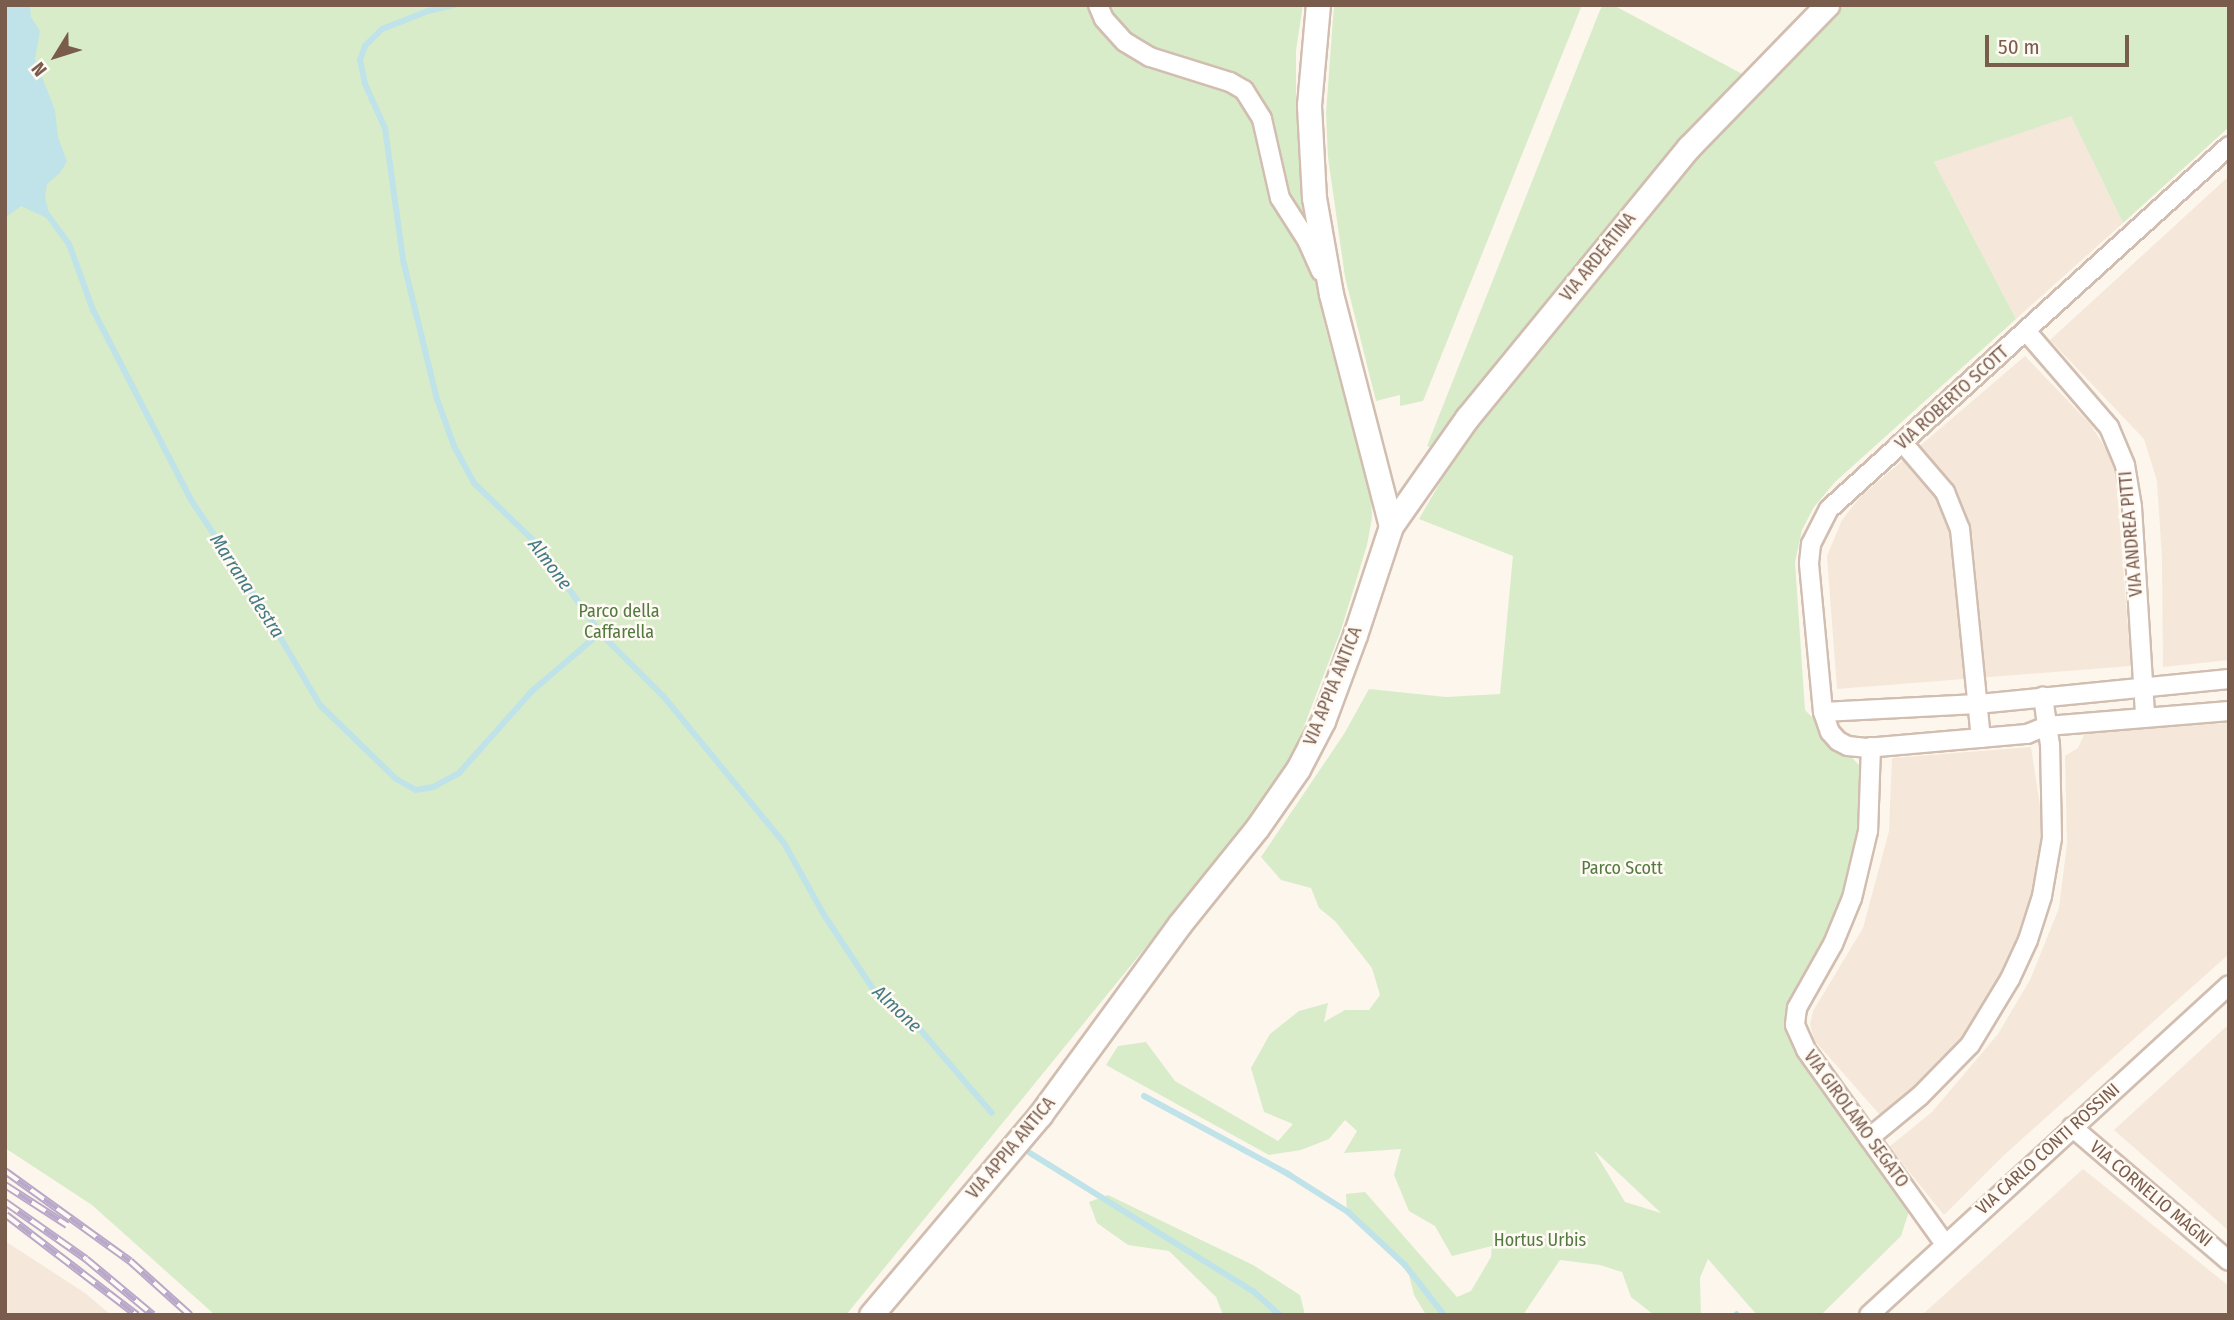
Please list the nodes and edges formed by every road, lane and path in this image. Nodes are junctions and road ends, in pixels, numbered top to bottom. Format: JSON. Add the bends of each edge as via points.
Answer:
{"nodes":[{"id":1,"x":1098,"y":5,"type":"edge"},
{"id":2,"x":1318,"y":5,"type":"edge"},
{"id":3,"x":1827,"y":5,"type":"edge"},
{"id":4,"x":2229,"y":146,"type":"edge"},
{"id":5,"x":1331,"y":293,"type":"junction"},
{"id":6,"x":2026,"y":331,"type":"junction"},
{"id":7,"x":1903,"y":443,"type":"junction"},
{"id":8,"x":1391,"y":526,"type":"junction"},
{"id":9,"x":2229,"y":679,"type":"edge"},
{"id":10,"x":2143,"y":687,"type":"junction"},
{"id":11,"x":2043,"y":697,"type":"junction"},
{"id":12,"x":1978,"y":704,"type":"junction"},
{"id":13,"x":2229,"y":711,"type":"edge"},
{"id":14,"x":1823,"y":712,"type":"junction"},
{"id":15,"x":2145,"y":716,"type":"junction"},
{"id":16,"x":2047,"y":726,"type":"junction"},
{"id":17,"x":1981,"y":738,"type":"junction"},
{"id":18,"x":1871,"y":747,"type":"junction"},
{"id":19,"x":2229,"y":985,"type":"edge"},
{"id":20,"x":2072,"y":1127,"type":"junction"},
{"id":21,"x":1869,"y":1138,"type":"junction"},
{"id":22,"x":1945,"y":1244,"type":"junction"},
{"id":23,"x":2229,"y":1261,"type":"edge"},
{"id":24,"x":871,"y":1315,"type":"edge"},
{"id":25,"x":1870,"y":1315,"type":"edge"}],
"edges":[{"from":1,"to":5,"type":"street","via":[[1125,42],[1150,57],[1244,90],[1262,120],[1280,198],[1307,240]]},
{"from":2,"to":5,"type":"street","via":[[1310,132],[1314,198]]},
{"from":3,"to":8,"type":"street","name":"VIA ARDEATINA","via":[[1681,157],[1467,418]]},
{"from":4,"to":6,"type":"street","name":"VIA ROBERTO SCOTT"},
{"from":5,"to":8,"type":"street"},
{"from":6,"to":7,"type":"street","name":"VIA ROBERTO SCOTT"},
{"from":6,"to":10,"type":"street","name":"VIA ANDREA PITTI","via":[[2109,427],[2125,465],[2132,507]]},
{"from":7,"to":12,"type":"street","via":[[1945,492],[1955,513],[1963,545]]},
{"from":7,"to":14,"type":"street","name":"VIA ROBERTO SCOTT","via":[[1829,509],[1811,544]]},
{"from":8,"to":24,"type":"street","name":"VIA APPIA ANTICA","via":[[1323,721],[1298,769],[1040,1115]]},
{"from":9,"to":10,"type":"street"},
{"from":10,"to":11,"type":"street"},
{"from":10,"to":15,"type":"street","name":"VIA ANDREA PITTI"},
{"from":11,"to":12,"type":"street"},
{"from":11,"to":16,"type":"street"},
{"from":12,"to":14,"type":"street"},
{"from":12,"to":17,"type":"street"},
{"from":13,"to":15,"type":"street"},
{"from":14,"to":18,"type":"street","via":[[1838,741]]},
{"from":15,"to":16,"type":"street"},
{"from":16,"to":17,"type":"street","via":[[2027,734]]},
{"from":16,"to":21,"type":"street","via":[[2052,838],[2042,897],[2018,963],[1970,1045],[1920,1096]]},
{"from":17,"to":18,"type":"street"},
{"from":18,"to":21,"type":"street","name":"VIA GIROLAMO SEGATO","via":[[1868,831],[1852,898],[1833,944],[1797,1007],[1795,1025],[1806,1050]]},
{"from":19,"to":20,"type":"street","name":"VIA CARLO CONTI ROSSINI"},
{"from":20,"to":22,"type":"street","name":"VIA CARLO CONTI ROSSINI"},
{"from":20,"to":23,"type":"street","name":"VIA CORNELIO MAGNI"},
{"from":21,"to":22,"type":"street","name":"VIA GIROLAMO SEGATO"},
{"from":22,"to":25,"type":"street","name":"VIA CARLO CONTI ROSSINI"}]}
